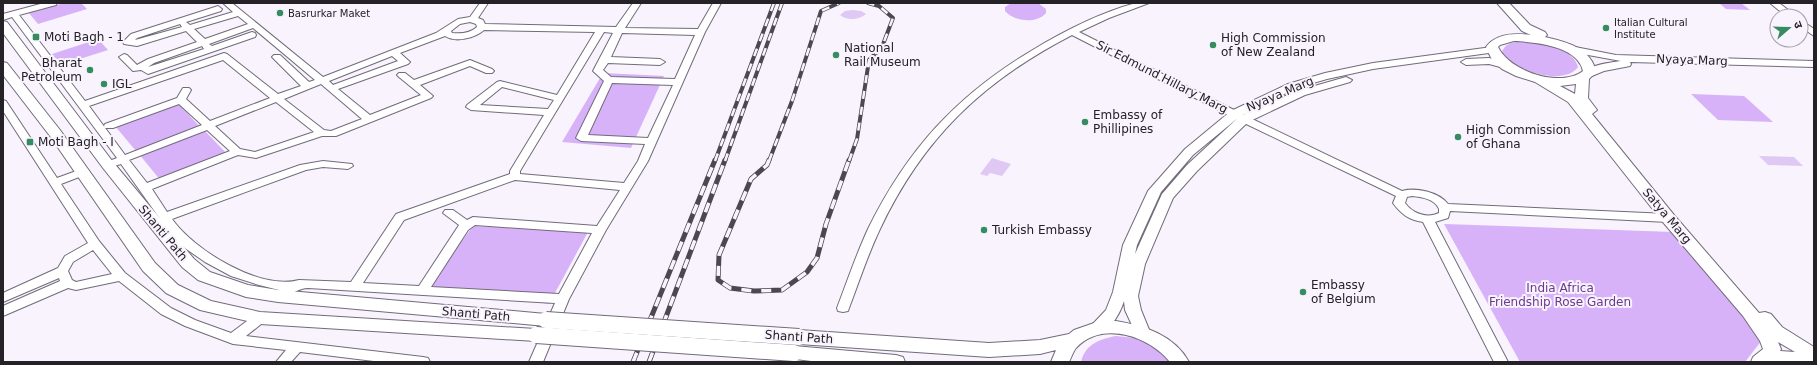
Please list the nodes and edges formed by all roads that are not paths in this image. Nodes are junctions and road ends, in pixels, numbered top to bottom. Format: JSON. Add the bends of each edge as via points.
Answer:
{"nodes":[{"id":1,"x":53,"y":3,"type":"edge"},
{"id":2,"x":227,"y":3,"type":"edge"},
{"id":3,"x":484,"y":3,"type":"edge"},
{"id":4,"x":637,"y":3,"type":"edge"},
{"id":5,"x":716,"y":3,"type":"edge"},
{"id":6,"x":1145,"y":3,"type":"edge"},
{"id":7,"x":1494,"y":3,"type":"edge"},
{"id":8,"x":1503,"y":3,"type":"edge"},
{"id":9,"x":218,"y":9,"type":"dead end"},
{"id":10,"x":239,"y":13,"type":"junction"},
{"id":11,"x":3,"y":17,"type":"edge"},
{"id":12,"x":8,"y":20,"type":"edge"},
{"id":13,"x":472,"y":20,"type":"junction"},
{"id":14,"x":181,"y":21,"type":"junction"},
{"id":15,"x":254,"y":25,"type":"junction"},
{"id":16,"x":482,"y":27,"type":"junction"},
{"id":17,"x":188,"y":28,"type":"junction"},
{"id":18,"x":446,"y":30,"type":"junction"},
{"id":19,"x":601,"y":30,"type":"junction"},
{"id":20,"x":619,"y":30,"type":"junction"},
{"id":21,"x":701,"y":32,"type":"junction"},
{"id":22,"x":1072,"y":32,"type":"junction"},
{"id":23,"x":252,"y":35,"type":"dead end"},
{"id":24,"x":1504,"y":39,"type":"junction"},
{"id":25,"x":203,"y":43,"type":"junction"},
{"id":26,"x":1558,"y":44,"type":"junction"},
{"id":27,"x":1570,"y":49,"type":"junction"},
{"id":28,"x":211,"y":50,"type":"junction"},
{"id":29,"x":1492,"y":50,"type":"junction"},
{"id":30,"x":394,"y":53,"type":"junction"},
{"id":31,"x":124,"y":57,"type":"dead end"},
{"id":32,"x":277,"y":57,"type":"dead end"},
{"id":33,"x":605,"y":60,"type":"junction"},
{"id":34,"x":660,"y":62,"type":"dead end"},
{"id":35,"x":1814,"y":64,"type":"edge"},
{"id":36,"x":1504,"y":65,"type":"junction"},
{"id":37,"x":3,"y":66,"type":"edge"},
{"id":38,"x":143,"y":66,"type":"junction"},
{"id":39,"x":489,"y":71,"type":"dead end"},
{"id":40,"x":1814,"y":72,"type":"edge"},
{"id":41,"x":402,"y":75,"type":"dead end"},
{"id":42,"x":1585,"y":77,"type":"junction"},
{"id":43,"x":320,"y":78,"type":"junction"},
{"id":44,"x":1539,"y":79,"type":"junction"},
{"id":45,"x":609,"y":80,"type":"junction"},
{"id":46,"x":679,"y":82,"type":"junction"},
{"id":47,"x":304,"y":84,"type":"junction"},
{"id":48,"x":413,"y":84,"type":"junction"},
{"id":49,"x":333,"y":88,"type":"junction"},
{"id":50,"x":186,"y":90,"type":"dead end"},
{"id":51,"x":276,"y":98,"type":"junction"},
{"id":52,"x":559,"y":98,"type":"junction"},
{"id":53,"x":181,"y":100,"type":"junction"},
{"id":54,"x":3,"y":103,"type":"edge"},
{"id":55,"x":83,"y":105,"type":"junction"},
{"id":56,"x":551,"y":112,"type":"junction"},
{"id":57,"x":1240,"y":117,"type":"junction"},
{"id":58,"x":370,"y":120,"type":"junction"},
{"id":59,"x":209,"y":125,"type":"junction"},
{"id":60,"x":108,"y":126,"type":"dead end"},
{"id":61,"x":321,"y":133,"type":"junction"},
{"id":62,"x":652,"y":141,"type":"junction"},
{"id":63,"x":237,"y":152,"type":"junction"},
{"id":64,"x":123,"y":159,"type":"junction"},
{"id":65,"x":108,"y":165,"type":"junction"},
{"id":66,"x":348,"y":166,"type":"dead end"},
{"id":67,"x":83,"y":172,"type":"junction"},
{"id":68,"x":516,"y":176,"type":"junction"},
{"id":69,"x":55,"y":182,"type":"junction"},
{"id":70,"x":627,"y":187,"type":"junction"},
{"id":71,"x":145,"y":188,"type":"junction"},
{"id":72,"x":1402,"y":195,"type":"junction"},
{"id":73,"x":1444,"y":207,"type":"junction"},
{"id":74,"x":449,"y":213,"type":"dead end"},
{"id":75,"x":165,"y":217,"type":"junction"},
{"id":76,"x":1668,"y":218,"type":"junction"},
{"id":77,"x":1427,"y":219,"type":"junction"},
{"id":78,"x":467,"y":224,"type":"junction"},
{"id":79,"x":600,"y":230,"type":"junction"},
{"id":80,"x":95,"y":244,"type":"junction"},
{"id":81,"x":121,"y":276,"type":"junction"},
{"id":82,"x":65,"y":277,"type":"junction"},
{"id":83,"x":292,"y":287,"type":"junction"},
{"id":84,"x":354,"y":288,"type":"junction"},
{"id":85,"x":422,"y":291,"type":"junction"},
{"id":86,"x":278,"y":296,"type":"junction"},
{"id":87,"x":3,"y":298,"type":"edge"},
{"id":88,"x":563,"y":299,"type":"junction"},
{"id":89,"x":842,"y":308,"type":"dead end"},
{"id":90,"x":3,"y":311,"type":"edge"},
{"id":91,"x":260,"y":318,"type":"junction"},
{"id":92,"x":541,"y":328,"type":"junction"},
{"id":93,"x":1096,"y":329,"type":"junction"},
{"id":94,"x":1142,"y":332,"type":"junction"},
{"id":95,"x":233,"y":339,"type":"junction"},
{"id":96,"x":1072,"y":340,"type":"junction"},
{"id":97,"x":796,"y":345,"type":"junction"},
{"id":98,"x":298,"y":346,"type":"junction"},
{"id":99,"x":1814,"y":356,"type":"edge"},
{"id":100,"x":1183,"y":360,"type":"edge"},
{"id":101,"x":1814,"y":361,"type":"edge"},
{"id":102,"x":283,"y":362,"type":"edge"},
{"id":103,"x":423,"y":362,"type":"edge"},
{"id":104,"x":536,"y":362,"type":"edge"},
{"id":105,"x":896,"y":362,"type":"edge"},
{"id":106,"x":1060,"y":362,"type":"edge"},
{"id":107,"x":1501,"y":362,"type":"edge"},
{"id":108,"x":1760,"y":362,"type":"edge"}],
"edges":[{"from":1,"to":12,"type":"street"},
{"from":2,"to":10,"type":"street"},
{"from":3,"to":13,"type":"street"},
{"from":4,"to":20,"type":"street"},
{"from":5,"to":21,"type":"street"},
{"from":6,"to":22,"type":"street"},
{"from":7,"to":24,"type":"main road","via":[[1513,26],[1512,33]]},
{"from":8,"to":26,"type":"main road","via":[[1526,28]]},
{"from":9,"to":14,"type":"street"},
{"from":10,"to":15,"type":"street"},
{"from":10,"to":17,"type":"street"},
{"from":11,"to":12,"type":"street"},
{"from":12,"to":55,"type":"street"},
{"from":12,"to":65,"type":"main road","name":"Shanti Path"},
{"from":13,"to":16,"type":"street","via":[[480,22]]},
{"from":13,"to":18,"type":"street","via":[[452,24]]},
{"from":14,"to":17,"type":"street"},
{"from":14,"to":17,"type":"street","via":[[134,36],[127,42],[137,43]]},
{"from":15,"to":25,"type":"street"},
{"from":15,"to":43,"type":"street"},
{"from":16,"to":18,"type":"street","via":[[465,36],[449,35]]},
{"from":16,"to":19,"type":"street"},
{"from":17,"to":25,"type":"street"},
{"from":18,"to":30,"type":"street"},
{"from":19,"to":20,"type":"street"},
{"from":19,"to":52,"type":"street"},
{"from":20,"to":21,"type":"street"},
{"from":20,"to":33,"type":"street"},
{"from":21,"to":46,"type":"street"},
{"from":22,"to":57,"type":"street","name":"Sir Edmund Hillary Marg"},
{"from":22,"to":89,"type":"street","via":[[997,76],[953,113],[930,138],[889,200],[873,231]]},
{"from":23,"to":28,"type":"street"},
{"from":24,"to":26,"type":"main road","via":[[1524,37]]},
{"from":24,"to":29,"type":"main road","via":[[1496,42]]},
{"from":25,"to":28,"type":"street"},
{"from":25,"to":38,"type":"street"},
{"from":26,"to":27,"type":"main road"},
{"from":27,"to":35,"type":"street","name":"Nyaya Marg","via":[[1616,58]]},
{"from":27,"to":42,"type":"main road","name":"Satya Marg","via":[[1588,62],[1590,67]]},
{"from":28,"to":38,"type":"street","via":[[154,70],[148,71]]},
{"from":29,"to":36,"type":"main road"},
{"from":29,"to":57,"type":"street","name":"Nyaya Marg","via":[[1373,66],[1325,76],[1286,89]]},
{"from":30,"to":43,"type":"street"},
{"from":30,"to":49,"type":"street","via":[[405,62]]},
{"from":31,"to":38,"type":"street","via":[[136,68]]},
{"from":32,"to":47,"type":"street"},
{"from":33,"to":34,"type":"street"},
{"from":33,"to":45,"type":"street","via":[[598,71]]},
{"from":36,"to":44,"type":"main road"},
{"from":36,"to":57,"type":"street","name":"Nyaya Marg","via":[[1480,61],[1429,65],[1352,78],[1301,93]]},
{"from":37,"to":67,"type":"main road","name":"Shanti Path"},
{"from":39,"to":48,"type":"street","via":[[470,62]]},
{"from":40,"to":42,"type":"street","name":"Nyaya Marg","via":[[1620,64],[1601,68]]},
{"from":41,"to":48,"type":"street"},
{"from":42,"to":44,"type":"main road","via":[[1571,81]]},
{"from":42,"to":99,"type":"main road","name":"Satya Marg","via":[[1580,92],[1582,100],[1776,332]]},
{"from":43,"to":47,"type":"street"},
{"from":43,"to":49,"type":"street"},
{"from":44,"to":76,"type":"main road","name":"Satya Marg","via":[[1573,99]]},
{"from":45,"to":46,"type":"street"},
{"from":45,"to":62,"type":"street","via":[[581,138]]},
{"from":46,"to":62,"type":"street"},
{"from":47,"to":51,"type":"street"},
{"from":48,"to":58,"type":"street","via":[[428,96]]},
{"from":49,"to":58,"type":"street"},
{"from":50,"to":53,"type":"street"},
{"from":51,"to":55,"type":"street","via":[[224,56]]},
{"from":51,"to":59,"type":"street"},
{"from":51,"to":61,"type":"street"},
{"from":52,"to":56,"type":"street"},
{"from":52,"to":56,"type":"street","via":[[500,84],[471,107]]},
{"from":53,"to":59,"type":"street"},
{"from":53,"to":60,"type":"street"},
{"from":54,"to":69,"type":"street"},
{"from":55,"to":64,"type":"street"},
{"from":56,"to":68,"type":"street","via":[[515,171]]},
{"from":57,"to":72,"type":"street","name":"Sir Edmund Hillary Marg"},
{"from":57,"to":93,"type":"street","name":"Nyaya Marg","via":[[1189,152],[1155,191],[1130,245],[1113,312]]},
{"from":57,"to":94,"type":"street","name":"Nyaya Marg","via":[[1167,197],[1138,264],[1131,296],[1133,310]]},
{"from":58,"to":61,"type":"street","via":[[341,132]]},
{"from":59,"to":63,"type":"street"},
{"from":59,"to":64,"type":"street"},
{"from":61,"to":63,"type":"street","via":[[256,155]]},
{"from":62,"to":70,"type":"street"},
{"from":63,"to":71,"type":"street"},
{"from":64,"to":65,"type":"street"},
{"from":64,"to":71,"type":"street"},
{"from":65,"to":86,"type":"main road","name":"Shanti Path","via":[[188,263],[204,276],[246,291]]},
{"from":66,"to":75,"type":"street","via":[[323,164],[304,167]]},
{"from":67,"to":69,"type":"street"},
{"from":67,"to":91,"type":"main road","name":"Shanti Path","via":[[149,267],[172,289],[206,306]]},
{"from":68,"to":70,"type":"street"},
{"from":68,"to":84,"type":"street","via":[[400,217]]},
{"from":69,"to":80,"type":"street"},
{"from":70,"to":79,"type":"street"},
{"from":71,"to":75,"type":"street"},
{"from":72,"to":73,"type":"street","via":[[1414,193],[1428,196]]},
{"from":72,"to":77,"type":"street","via":[[1399,202],[1401,207],[1412,215]]},
{"from":73,"to":76,"type":"street"},
{"from":73,"to":77,"type":"street","via":[[1445,211],[1440,218]]},
{"from":74,"to":78,"type":"street"},
{"from":75,"to":83,"type":"street","via":[[185,242],[225,267],[262,283]]},
{"from":76,"to":108,"type":"main road","name":"Satya Marg","via":[[1749,312],[1768,339],[1772,349]]},
{"from":77,"to":107,"type":"street"},
{"from":78,"to":79,"type":"street","via":[[480,221]]},
{"from":78,"to":85,"type":"street"},
{"from":79,"to":88,"type":"street"},
{"from":80,"to":81,"type":"street"},
{"from":80,"to":82,"type":"street","via":[[69,259]]},
{"from":81,"to":82,"type":"street","via":[[76,286]]},
{"from":81,"to":95,"type":"street","via":[[166,312]]},
{"from":82,"to":87,"type":"street"},
{"from":82,"to":90,"type":"street"},
{"from":83,"to":84,"type":"street","via":[[308,284]]},
{"from":83,"to":86,"type":"street"},
{"from":84,"to":85,"type":"street"},
{"from":85,"to":88,"type":"street"},
{"from":86,"to":92,"type":"main road","name":"Shanti Path"},
{"from":88,"to":104,"type":"street"},
{"from":91,"to":92,"type":"main road","name":"Shanti Path"},
{"from":91,"to":95,"type":"street"},
{"from":92,"to":97,"type":"main road","name":"Shanti Path","bridge":true},
{"from":93,"to":94,"type":"main road","name":"Shanti Path","via":[[1118,327]]},
{"from":93,"to":96,"type":"main road","name":"Shanti Path"},
{"from":94,"to":100,"type":"main road","name":"Shanti Path","via":[[1162,342]]},
{"from":95,"to":98,"type":"street"},
{"from":96,"to":97,"type":"main road","name":"Shanti Path","via":[[1040,347],[989,350]]},
{"from":96,"to":106,"type":"main road","via":[[1062,354]]},
{"from":97,"to":105,"type":"main road","name":"Shanti Path"},
{"from":98,"to":102,"type":"street"},
{"from":98,"to":103,"type":"street"},
{"from":101,"to":108,"type":"main road","via":[[1779,358]]}]}
